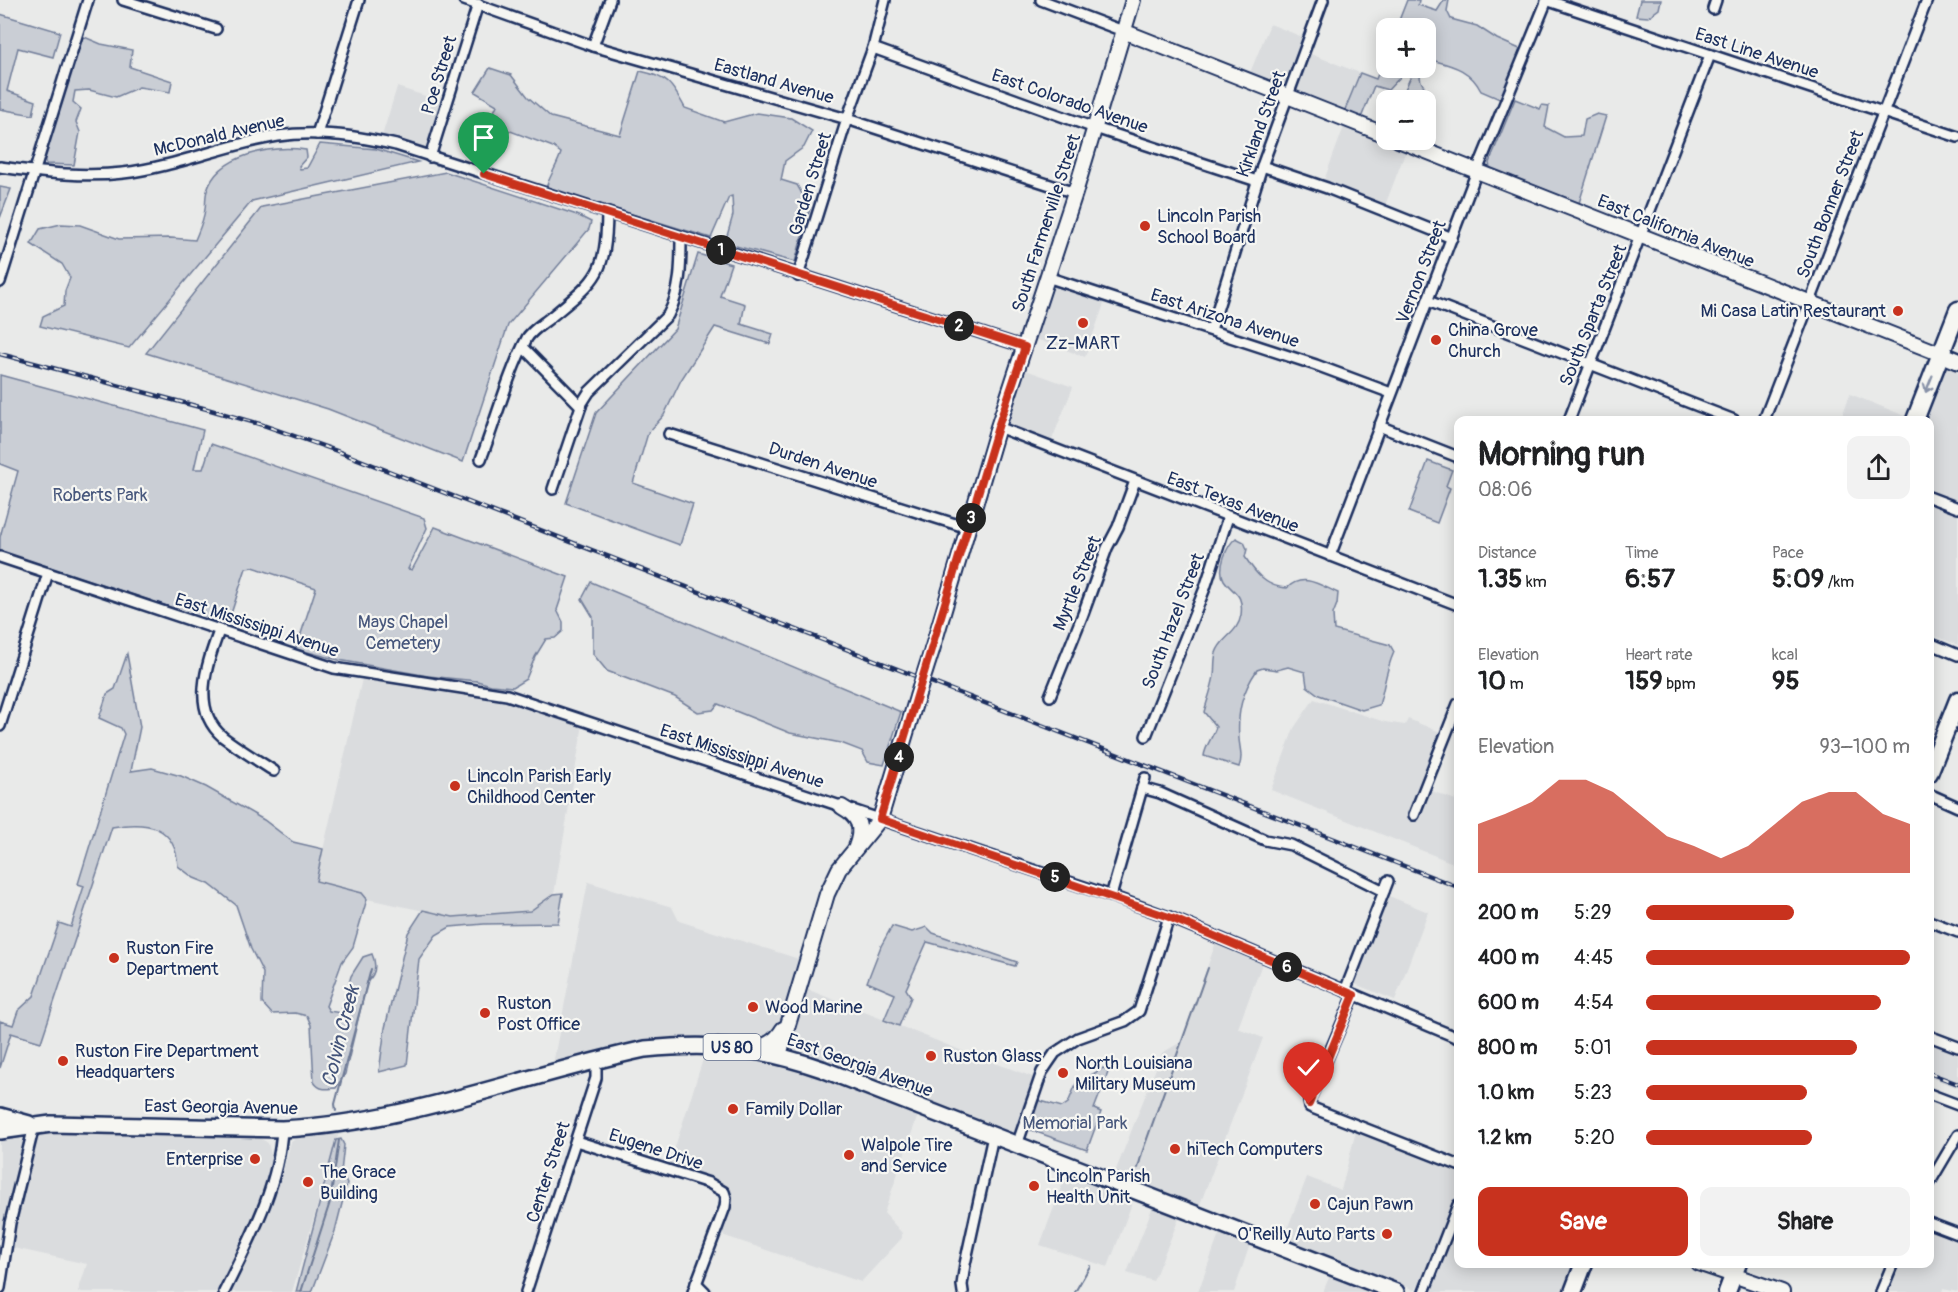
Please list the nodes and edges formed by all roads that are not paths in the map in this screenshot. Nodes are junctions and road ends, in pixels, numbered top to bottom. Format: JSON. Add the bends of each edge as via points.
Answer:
{"nodes":[{"id":1,"x":88,"y":0,"type":"edge"},
{"id":2,"x":123,"y":0,"type":"edge"},
{"id":3,"x":359,"y":0,"type":"edge"},
{"id":4,"x":464,"y":0,"type":"edge"},
{"id":5,"x":610,"y":0,"type":"edge"},
{"id":6,"x":885,"y":0,"type":"edge"},
{"id":7,"x":1041,"y":0,"type":"edge"},
{"id":8,"x":1133,"y":0,"type":"edge"},
{"id":9,"x":1323,"y":0,"type":"edge"},
{"id":10,"x":1546,"y":0,"type":"edge"},
{"id":11,"x":1928,"y":0,"type":"edge"},
{"id":12,"x":478,"y":4,"type":"junction"},
{"id":13,"x":216,"y":29,"type":"dead end"},
{"id":14,"x":1124,"y":32,"type":"junction"},
{"id":15,"x":593,"y":46,"type":"junction"},
{"id":16,"x":873,"y":48,"type":"junction"},
{"id":17,"x":1710,"y":55,"type":"junction"},
{"id":18,"x":1288,"y":95,"type":"junction"},
{"id":19,"x":1883,"y":112,"type":"junction"},
{"id":20,"x":847,"y":119,"type":"junction"},
{"id":21,"x":1095,"y":128,"type":"junction"},
{"id":22,"x":1376,"y":131,"type":"edge"},
{"id":23,"x":317,"y":134,"type":"junction"},
{"id":24,"x":1958,"y":137,"type":"edge"},
{"id":25,"x":1423,"y":150,"type":"edge"},
{"id":26,"x":430,"y":157,"type":"junction"},
{"id":27,"x":1262,"y":166,"type":"junction"},
{"id":28,"x":0,"y":167,"type":"edge"},
{"id":29,"x":34,"y":171,"type":"junction"},
{"id":30,"x":1477,"y":171,"type":"junction"},
{"id":31,"x":1257,"y":181,"type":"junction"},
{"id":32,"x":1075,"y":193,"type":"junction"},
{"id":33,"x":607,"y":214,"type":"junction"},
{"id":34,"x":1641,"y":236,"type":"junction"},
{"id":35,"x":681,"y":237,"type":"junction"},
{"id":36,"x":1452,"y":238,"type":"junction"},
{"id":37,"x":798,"y":276,"type":"junction"},
{"id":38,"x":1047,"y":277,"type":"junction"},
{"id":39,"x":0,"y":282,"type":"edge"},
{"id":40,"x":1428,"y":301,"type":"junction"},
{"id":41,"x":1810,"y":303,"type":"junction"},
{"id":42,"x":1958,"y":310,"type":"edge"},
{"id":43,"x":1210,"y":330,"type":"junction"},
{"id":44,"x":523,"y":347,"type":"junction"},
{"id":45,"x":1025,"y":347,"type":"junction"},
{"id":46,"x":1941,"y":354,"type":"junction"},
{"id":47,"x":1958,"y":361,"type":"edge"},
{"id":48,"x":1591,"y":364,"type":"junction"},
{"id":49,"x":1391,"y":393,"type":"junction"},
{"id":50,"x":581,"y":406,"type":"junction"},
{"id":51,"x":1571,"y":416,"type":"edge"},
{"id":52,"x":1724,"y":416,"type":"edge"},
{"id":53,"x":1766,"y":416,"type":"edge"},
{"id":54,"x":1917,"y":416,"type":"edge"},
{"id":55,"x":1379,"y":426,"type":"junction"},
{"id":56,"x":998,"y":427,"type":"junction"},
{"id":57,"x":669,"y":434,"type":"dead end"},
{"id":58,"x":1454,"y":455,"type":"edge"},
{"id":59,"x":481,"y":459,"type":"dead end"},
{"id":60,"x":1135,"y":482,"type":"junction"},
{"id":61,"x":553,"y":489,"type":"dead end"},
{"id":62,"x":1934,"y":498,"type":"edge"},
{"id":63,"x":1958,"y":508,"type":"edge"},
{"id":64,"x":1228,"y":517,"type":"junction"},
{"id":65,"x":968,"y":528,"type":"junction"},
{"id":66,"x":1330,"y":556,"type":"junction"},
{"id":67,"x":0,"y":557,"type":"edge"},
{"id":68,"x":48,"y":573,"type":"junction"},
{"id":69,"x":1454,"y":603,"type":"edge"},
{"id":70,"x":219,"y":631,"type":"junction"},
{"id":71,"x":1934,"y":645,"type":"edge"},
{"id":72,"x":1958,"y":655,"type":"edge"},
{"id":73,"x":1050,"y":696,"type":"dead end"},
{"id":74,"x":1958,"y":700,"type":"edge"},
{"id":75,"x":1454,"y":714,"type":"edge"},
{"id":76,"x":0,"y":726,"type":"edge"},
{"id":77,"x":1447,"y":732,"type":"junction"},
{"id":78,"x":1454,"y":735,"type":"edge"},
{"id":79,"x":1146,"y":736,"type":"dead end"},
{"id":80,"x":1934,"y":760,"type":"edge"},
{"id":81,"x":274,"y":771,"type":"dead end"},
{"id":82,"x":1934,"y":796,"type":"edge"},
{"id":83,"x":842,"y":807,"type":"junction"},
{"id":84,"x":1958,"y":807,"type":"edge"},
{"id":85,"x":1414,"y":815,"type":"dead end"},
{"id":86,"x":880,"y":819,"type":"junction"},
{"id":87,"x":856,"y":849,"type":"junction"},
{"id":88,"x":1388,"y":881,"type":"dead end"},
{"id":89,"x":1384,"y":891,"type":"junction"},
{"id":90,"x":1112,"y":896,"type":"junction"},
{"id":91,"x":1169,"y":917,"type":"junction"},
{"id":92,"x":1934,"y":923,"type":"edge"},
{"id":93,"x":1958,"y":932,"type":"edge"},
{"id":94,"x":1349,"y":993,"type":"junction"},
{"id":95,"x":793,"y":1008,"type":"junction"},
{"id":96,"x":1454,"y":1036,"type":"edge"},
{"id":97,"x":1934,"y":1038,"type":"edge"},
{"id":98,"x":1958,"y":1047,"type":"edge"},
{"id":99,"x":741,"y":1048,"type":"junction"},
{"id":100,"x":779,"y":1055,"type":"junction"},
{"id":101,"x":596,"y":1061,"type":"junction"},
{"id":102,"x":1934,"y":1096,"type":"edge"},
{"id":103,"x":1958,"y":1105,"type":"edge"},
{"id":104,"x":0,"y":1116,"type":"edge"},
{"id":105,"x":34,"y":1126,"type":"junction"},
{"id":106,"x":282,"y":1129,"type":"junction"},
{"id":107,"x":0,"y":1131,"type":"edge"},
{"id":108,"x":1958,"y":1135,"type":"edge"},
{"id":109,"x":993,"y":1136,"type":"junction"},
{"id":110,"x":576,"y":1141,"type":"junction"},
{"id":111,"x":1017,"y":1145,"type":"junction"},
{"id":112,"x":1454,"y":1163,"type":"edge"},
{"id":113,"x":1934,"y":1176,"type":"edge"},
{"id":114,"x":1454,"y":1214,"type":"edge"},
{"id":115,"x":1934,"y":1225,"type":"edge"},
{"id":116,"x":1958,"y":1234,"type":"edge"},
{"id":117,"x":1582,"y":1268,"type":"edge"},
{"id":118,"x":1891,"y":1268,"type":"edge"},
{"id":119,"x":1736,"y":1269,"type":"edge"},
{"id":120,"x":694,"y":1287,"type":"edge"},
{"id":121,"x":0,"y":1288,"type":"edge"},
{"id":122,"x":1574,"y":1290,"type":"edge"},
{"id":123,"x":224,"y":1292,"type":"edge"},
{"id":124,"x":526,"y":1292,"type":"edge"},
{"id":125,"x":705,"y":1292,"type":"edge"},
{"id":126,"x":963,"y":1292,"type":"edge"},
{"id":127,"x":1396,"y":1292,"type":"edge"},
{"id":128,"x":1424,"y":1292,"type":"edge"},
{"id":129,"x":1727,"y":1292,"type":"edge"},
{"id":130,"x":1782,"y":1292,"type":"edge"},
{"id":131,"x":1881,"y":1292,"type":"edge"}],
"edges":[{"from":1,"to":29,"type":"street"},
{"from":2,"to":13,"type":"street"},
{"from":3,"to":23,"type":"street"},
{"from":4,"to":12,"type":"street","name":"Eastland Avenue"},
{"from":5,"to":15,"type":"street"},
{"from":6,"to":16,"type":"street","name":"Garden Street"},
{"from":7,"to":14,"type":"street"},
{"from":8,"to":14,"type":"street","name":"South Farmerville Street"},
{"from":9,"to":18,"type":"street","name":"Kirkland Street"},
{"from":10,"to":17,"type":"street","name":"East Line Avenue"},
{"from":10,"to":30,"type":"street","name":"Vernon Street"},
{"from":11,"to":19,"type":"street","name":"South Bonner Street"},
{"from":12,"to":15,"type":"street","name":"Eastland Avenue"},
{"from":12,"to":26,"type":"street","name":"Poe Street"},
{"from":14,"to":18,"type":"street"},
{"from":14,"to":21,"type":"street","name":"South Farmerville Street"},
{"from":15,"to":20,"type":"street","name":"Eastland Avenue"},
{"from":16,"to":20,"type":"street","name":"Garden Street"},
{"from":16,"to":21,"type":"street","name":"East Colorado Avenue"},
{"from":17,"to":19,"type":"street","name":"East Line Avenue"},
{"from":17,"to":34,"type":"street","name":"South Sparta Street"},
{"from":18,"to":22,"type":"street"},
{"from":18,"to":27,"type":"street","name":"Kirkland Street"},
{"from":19,"to":24,"type":"street","name":"East Line Avenue"},
{"from":19,"to":41,"type":"street","name":"South Bonner Street"},
{"from":20,"to":32,"type":"street","name":"Eastland Avenue"},
{"from":20,"to":37,"type":"street","name":"Garden Street"},
{"from":21,"to":31,"type":"street","name":"East Colorado Avenue"},
{"from":21,"to":32,"type":"street","name":"South Farmerville Street"},
{"from":23,"to":26,"type":"street","name":"McDonald Avenue","via":[[363,138]]},
{"from":23,"to":29,"type":"street","name":"McDonald Avenue","via":[[279,136],[124,173]]},
{"from":25,"to":30,"type":"street","name":"East California Avenue"},
{"from":26,"to":33,"type":"street","name":"McDonald Avenue"},
{"from":27,"to":31,"type":"street","name":"Kirkland Street"},
{"from":27,"to":36,"type":"street"},
{"from":28,"to":29,"type":"street","name":"McDonald Avenue"},
{"from":29,"to":39,"type":"street"},
{"from":30,"to":34,"type":"street","name":"East California Avenue"},
{"from":30,"to":36,"type":"street","name":"Vernon Street"},
{"from":31,"to":43,"type":"street","name":"Kirkland Street"},
{"from":32,"to":38,"type":"street","name":"South Farmerville Street"},
{"from":33,"to":35,"type":"street","name":"McDonald Avenue"},
{"from":33,"to":44,"type":"street","via":[[598,272],[586,288],[529,335]]},
{"from":34,"to":41,"type":"street","name":"East California Avenue"},
{"from":34,"to":48,"type":"street","name":"South Sparta Street"},
{"from":35,"to":37,"type":"street","name":"McDonald Avenue"},
{"from":35,"to":50,"type":"street","via":[[679,283],[668,315],[589,392]]},
{"from":36,"to":40,"type":"street","name":"Vernon Street"},
{"from":37,"to":45,"type":"street","name":"McDonald Avenue"},
{"from":38,"to":43,"type":"street","name":"East Arizona Avenue"},
{"from":38,"to":45,"type":"street","name":"South Farmerville Street"},
{"from":40,"to":48,"type":"street"},
{"from":40,"to":49,"type":"street","name":"Vernon Street"},
{"from":41,"to":46,"type":"street","name":"East California Avenue"},
{"from":41,"to":53,"type":"street","name":"South Bonner Street"},
{"from":42,"to":46,"type":"highway"},
{"from":43,"to":49,"type":"street","name":"East Arizona Avenue"},
{"from":44,"to":50,"type":"street"},
{"from":44,"to":59,"type":"street"},
{"from":45,"to":56,"type":"street","name":"South Farmerville Street"},
{"from":46,"to":47,"type":"main road"},
{"from":46,"to":54,"type":"highway","one_way":true},
{"from":48,"to":51,"type":"street","name":"South Sparta Street"},
{"from":48,"to":52,"type":"street"},
{"from":49,"to":55,"type":"street","name":"Vernon Street"},
{"from":50,"to":61,"type":"street"},
{"from":55,"to":58,"type":"street"},
{"from":55,"to":66,"type":"street","name":"Vernon Street"},
{"from":56,"to":60,"type":"street","name":"East Texas Avenue"},
{"from":56,"to":65,"type":"street","name":"South Farmerville Street"},
{"from":57,"to":65,"type":"street","name":"Durden Avenue"},
{"from":60,"to":64,"type":"street","name":"East Texas Avenue"},
{"from":60,"to":73,"type":"street","name":"Myrtle Street"},
{"from":62,"to":63,"type":"street"},
{"from":64,"to":66,"type":"street","name":"East Texas Avenue"},
{"from":64,"to":79,"type":"street","name":"South Hazel Street","via":[[1205,588]]},
{"from":65,"to":86,"type":"street","name":"South Farmerville Street","bridge":true},
{"from":66,"to":69,"type":"street","name":"East Texas Avenue"},
{"from":67,"to":68,"type":"street","name":"East Mississippi Avenue"},
{"from":68,"to":70,"type":"street","name":"East Mississippi Avenue"},
{"from":68,"to":76,"type":"street"},
{"from":70,"to":81,"type":"street","via":[[205,676],[204,696],[209,714],[222,736]]},
{"from":70,"to":83,"type":"street","name":"East Mississippi Avenue","via":[[334,668],[507,695]]},
{"from":71,"to":72,"type":"street"},
{"from":74,"to":80,"type":"highway"},
{"from":75,"to":77,"type":"street"},
{"from":77,"to":78,"type":"street"},
{"from":77,"to":85,"type":"street"},
{"from":82,"to":84,"type":"street"},
{"from":83,"to":86,"type":"street","name":"East Mississippi Avenue"},
{"from":83,"to":87,"type":"street","via":[[859,822]]},
{"from":86,"to":87,"type":"street"},
{"from":86,"to":90,"type":"street","name":"East Mississippi Avenue"},
{"from":87,"to":95,"type":"street","via":[[839,869],[827,894]]},
{"from":88,"to":89,"type":"street"},
{"from":89,"to":90,"type":"street","via":[[1291,845],[1265,840],[1144,783]]},
{"from":89,"to":94,"type":"street"},
{"from":90,"to":91,"type":"street","name":"East Mississippi Avenue"},
{"from":91,"to":94,"type":"street","name":"East Mississippi Avenue"},
{"from":91,"to":111,"type":"street","via":[[1139,1011],[1125,1021],[1078,1038],[1055,1053],[1042,1072]]},
{"from":92,"to":93,"type":"street"},
{"from":94,"to":96,"type":"street","name":"East Mississippi Avenue"},
{"from":94,"to":112,"type":"street","via":[[1309,1101],[1312,1108]]},
{"from":95,"to":99,"type":"street","via":[[776,1040],[760,1047]]},
{"from":95,"to":100,"type":"street"},
{"from":97,"to":98,"type":"street"},
{"from":99,"to":100,"type":"main road","name":"East Georgia Avenue","number":"US 80"},
{"from":99,"to":101,"type":"main road","name":"East Georgia Avenue","number":"US 80","via":[[645,1049]]},
{"from":100,"to":109,"type":"main road","name":"East Georgia Avenue","number":"US 80","via":[[822,1068]]},
{"from":101,"to":106,"type":"main road","name":"East Georgia Avenue","number":"US 80","via":[[381,1118]]},
{"from":101,"to":110,"type":"street","name":"Center Street","via":[[596,1078]]},
{"from":102,"to":103,"type":"street"},
{"from":104,"to":105,"type":"main road"},
{"from":105,"to":106,"type":"main road","name":"East Georgia Avenue","number":"US 80"},
{"from":105,"to":107,"type":"main road","name":"East Georgia Avenue","number":"US 80"},
{"from":105,"to":121,"type":"street","via":[[10,1222]]},
{"from":106,"to":123,"type":"street","via":[[278,1161],[266,1200]]},
{"from":108,"to":113,"type":"street"},
{"from":109,"to":111,"type":"main road","name":"East Georgia Avenue","number":"US 80"},
{"from":109,"to":126,"type":"street","via":[[965,1264]]},
{"from":110,"to":120,"type":"street","name":"Eugene Drive","via":[[709,1183],[723,1192],[724,1207]]},
{"from":110,"to":124,"type":"street","name":"Center Street"},
{"from":111,"to":127,"type":"main road","name":"East Georgia Avenue","number":"US 80"},
{"from":114,"to":128,"type":"street"},
{"from":115,"to":116,"type":"street"},
{"from":117,"to":122,"type":"highway"},
{"from":118,"to":131,"type":"street"},
{"from":119,"to":129,"type":"highway"},
{"from":119,"to":130,"type":"street"},
{"from":120,"to":125,"type":"street"}]}
